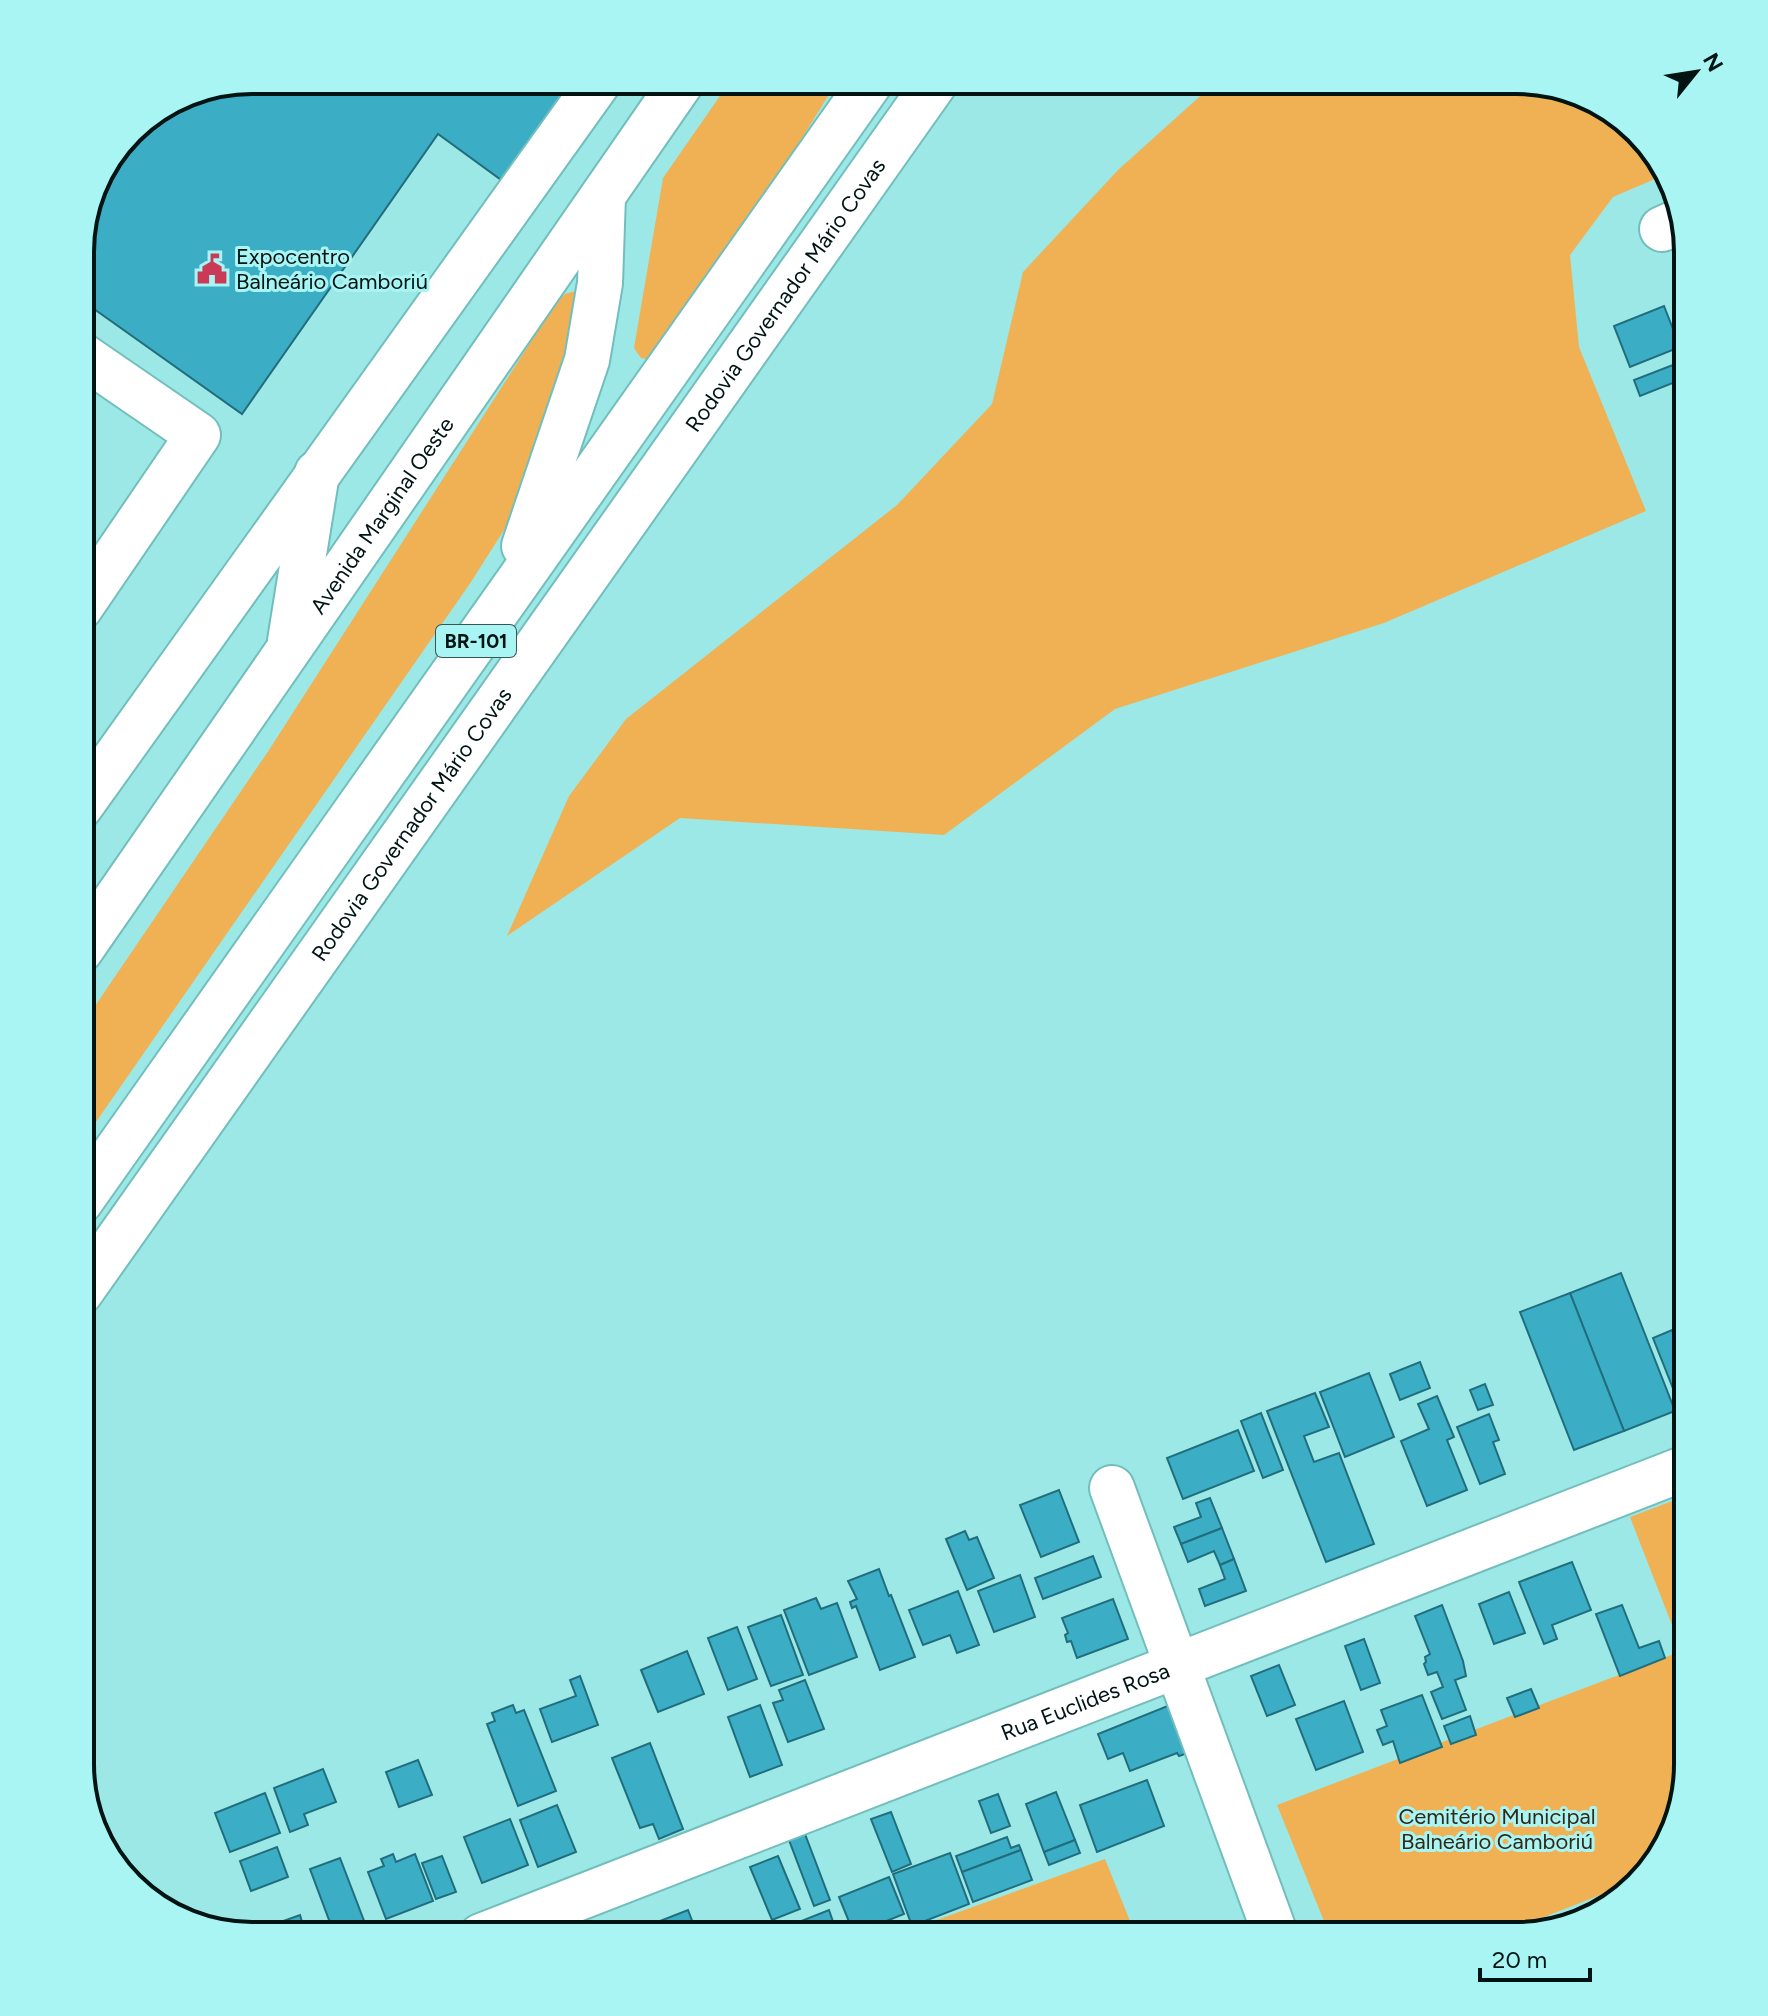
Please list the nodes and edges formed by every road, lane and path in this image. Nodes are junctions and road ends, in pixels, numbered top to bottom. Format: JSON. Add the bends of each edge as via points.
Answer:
{"nodes":[{"id":1,"x":590,"y":94,"type":"edge"},
{"id":2,"x":673,"y":94,"type":"edge"},
{"id":3,"x":862,"y":94,"type":"edge"},
{"id":4,"x":927,"y":94,"type":"edge"},
{"id":5,"x":603,"y":196,"type":"junction"},
{"id":6,"x":94,"y":364,"type":"edge"},
{"id":7,"x":317,"y":473,"type":"junction"},
{"id":8,"x":94,"y":587,"type":"edge"},
{"id":9,"x":501,"y":606,"type":"junction"},
{"id":10,"x":288,"y":653,"type":"junction"},
{"id":11,"x":94,"y":787,"type":"edge"},
{"id":12,"x":94,"y":931,"type":"edge"},
{"id":13,"x":94,"y":1182,"type":"edge"},
{"id":14,"x":94,"y":1273,"type":"edge"},
{"id":15,"x":1674,"y":1472,"type":"edge"},
{"id":16,"x":1112,"y":1488,"type":"dead end"},
{"id":17,"x":1178,"y":1667,"type":"junction"},
{"id":18,"x":517,"y":1922,"type":"edge"},
{"id":19,"x":1271,"y":1922,"type":"edge"}],
"edges":[{"from":1,"to":7,"type":"main road"},
{"from":2,"to":5,"type":"main road","name":"Avenida Marginal Oeste"},
{"from":3,"to":9,"type":"main road","number":"BR-101"},
{"from":4,"to":14,"type":"main road","name":"Rodovia Governador Mário Covas","number":"BR-101"},
{"from":5,"to":9,"type":"main road","via":[[600,283],[587,360]]},
{"from":5,"to":10,"type":"main road","name":"Avenida Marginal Oeste"},
{"from":6,"to":8,"type":"main road","via":[[198,435]]},
{"from":7,"to":10,"type":"main road"},
{"from":7,"to":11,"type":"main road"},
{"from":9,"to":13,"type":"main road","number":"BR-101"},
{"from":10,"to":12,"type":"main road","name":"Avenida Marginal Oeste"},
{"from":15,"to":17,"type":"main road","name":"Rua Euclides Rosa"},
{"from":16,"to":17,"type":"main road"},
{"from":17,"to":18,"type":"main road","name":"Rua Euclides Rosa"},
{"from":17,"to":19,"type":"main road"}]}
